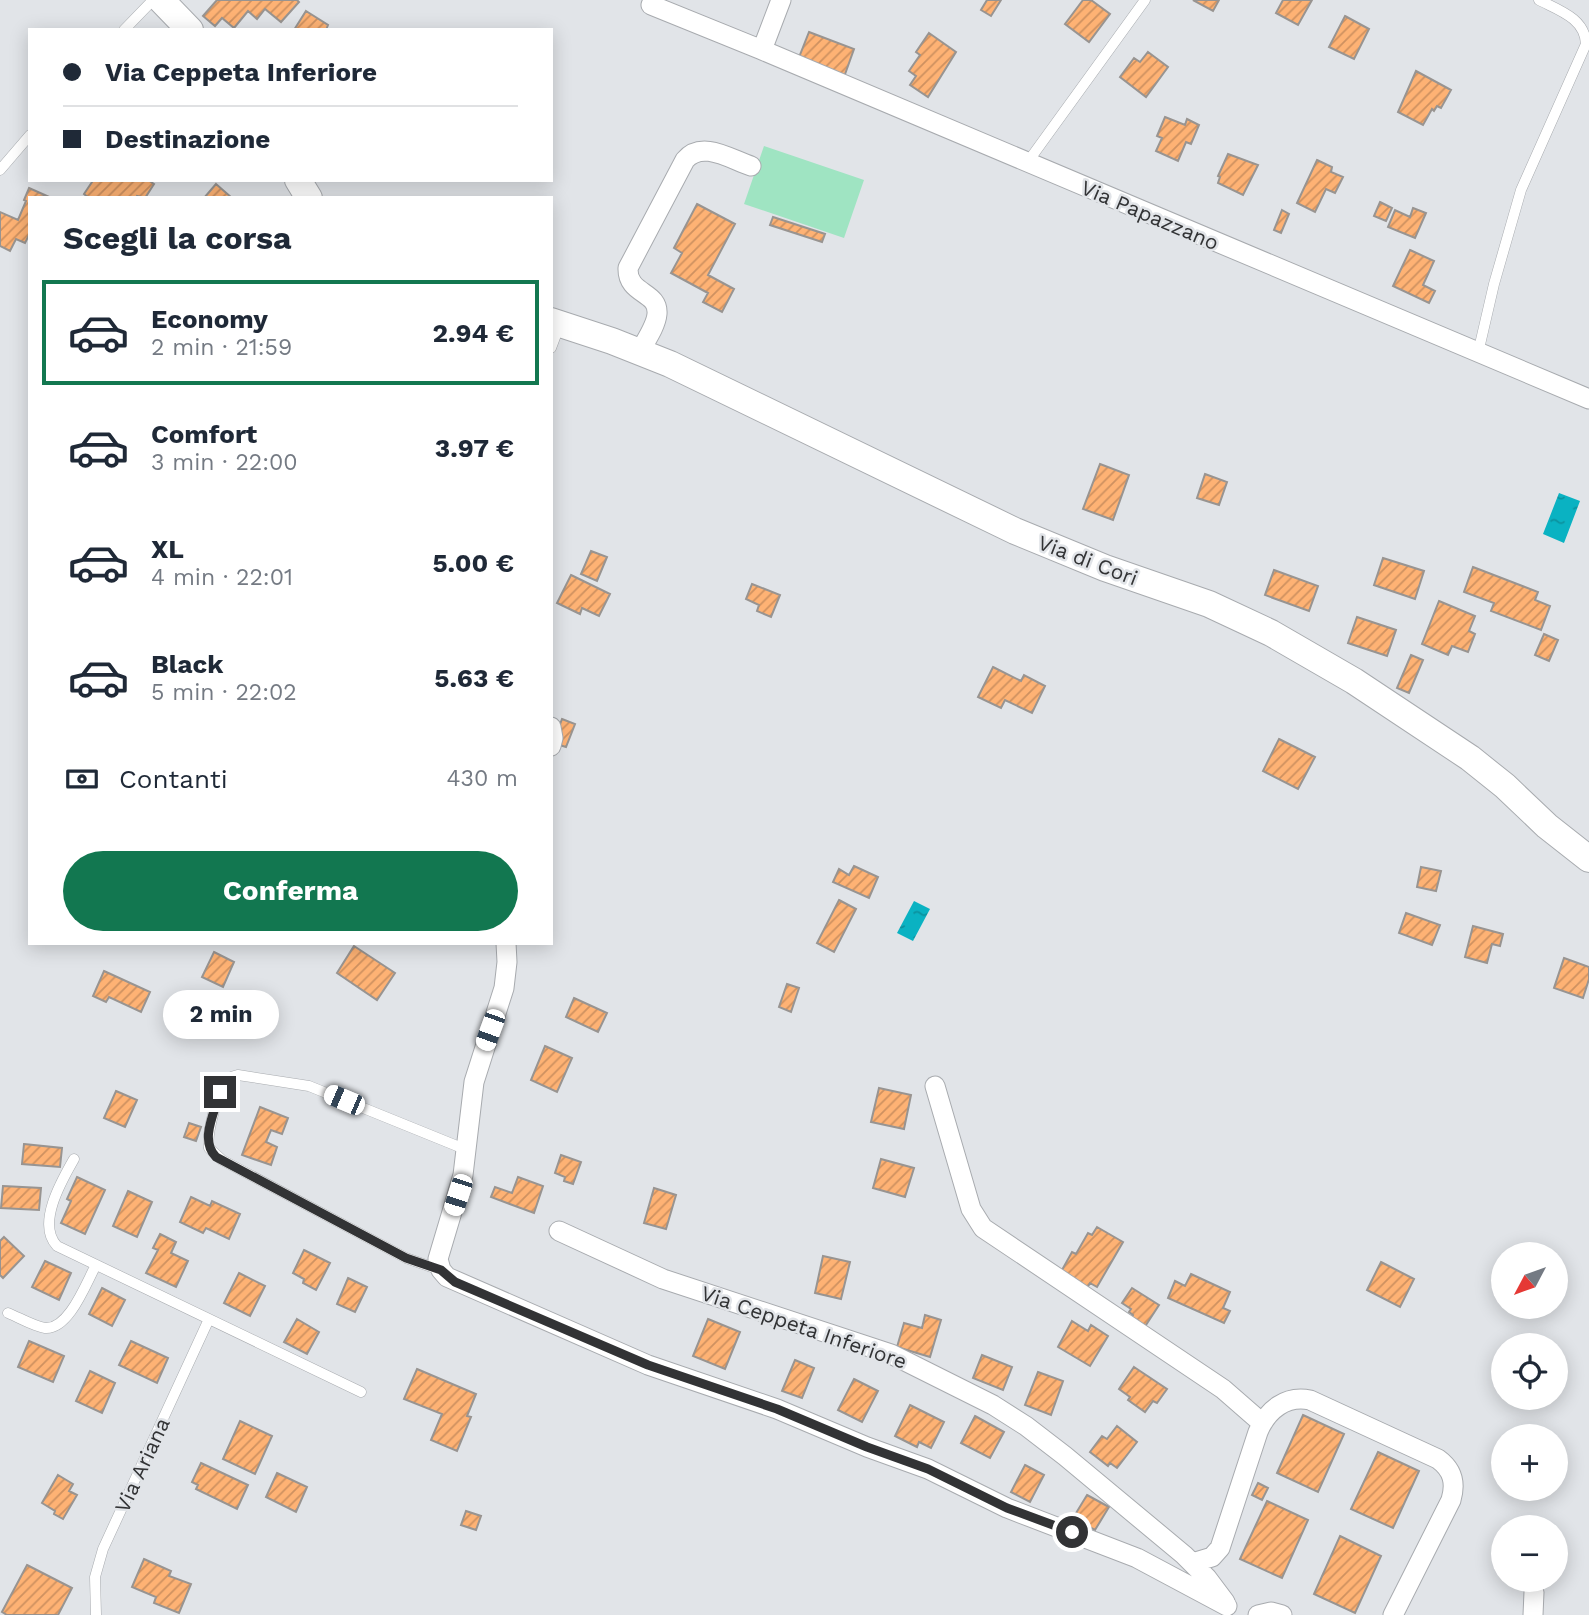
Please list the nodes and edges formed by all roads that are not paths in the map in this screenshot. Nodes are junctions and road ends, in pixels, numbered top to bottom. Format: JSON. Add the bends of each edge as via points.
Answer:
{"nodes":[{"id":1,"x":152,"y":0,"type":"edge"},
{"id":2,"x":161,"y":0,"type":"edge"},
{"id":3,"x":781,"y":0,"type":"edge"},
{"id":4,"x":1145,"y":0,"type":"edge"},
{"id":5,"x":1538,"y":0,"type":"edge"},
{"id":6,"x":651,"y":5,"type":"dead end"},
{"id":7,"x":126,"y":28,"type":"edge"},
{"id":8,"x":188,"y":28,"type":"edge"},
{"id":9,"x":762,"y":50,"type":"junction"},
{"id":10,"x":28,"y":137,"type":"edge"},
{"id":11,"x":1027,"y":163,"type":"junction"},
{"id":12,"x":751,"y":166,"type":"dead end"},
{"id":13,"x":0,"y":170,"type":"edge"},
{"id":14,"x":554,"y":331,"type":"edge"},
{"id":15,"x":640,"y":351,"type":"junction"},
{"id":16,"x":1478,"y":353,"type":"junction"},
{"id":17,"x":1589,"y":399,"type":"edge"},
{"id":18,"x":1589,"y":859,"type":"edge"},
{"id":19,"x":506,"y":945,"type":"edge"},
{"id":20,"x":935,"y":1086,"type":"dead end"},
{"id":21,"x":467,"y":1150,"type":"junction"},
{"id":22,"x":74,"y":1159,"type":"dead end"},
{"id":23,"x":559,"y":1231,"type":"dead end"},
{"id":24,"x":96,"y":1265,"type":"junction"},
{"id":25,"x":441,"y":1270,"type":"junction"},
{"id":26,"x":8,"y":1313,"type":"dead end"},
{"id":27,"x":209,"y":1319,"type":"junction"},
{"id":28,"x":361,"y":1392,"type":"dead end"},
{"id":29,"x":1262,"y":1423,"type":"junction"},
{"id":30,"x":1192,"y":1563,"type":"junction"},
{"id":31,"x":1534,"y":1592,"type":"dead end"},
{"id":32,"x":1229,"y":1611,"type":"edge"},
{"id":33,"x":96,"y":1615,"type":"edge"},
{"id":34,"x":1258,"y":1615,"type":"edge"},
{"id":35,"x":1282,"y":1615,"type":"edge"},
{"id":36,"x":1393,"y":1615,"type":"edge"},
{"id":37,"x":1533,"y":1615,"type":"edge"}],
"edges":[{"from":1,"to":7,"type":"lane"},
{"from":2,"to":8,"type":"main road"},
{"from":3,"to":9,"type":"street"},
{"from":4,"to":11,"type":"lane"},
{"from":5,"to":16,"type":"lane","via":[[1575,19],[1586,44],[1521,190]]},
{"from":6,"to":9,"type":"street","name":"Via Papazzano"},
{"from":9,"to":11,"type":"street","name":"Via Papazzano"},
{"from":10,"to":13,"type":"lane"},
{"from":11,"to":16,"type":"street","name":"Via Papazzano"},
{"from":12,"to":15,"type":"street","via":[[704,150],[685,160],[628,268],[632,285],[653,300],[657,312]]},
{"from":14,"to":15,"type":"main road","name":"Via di Cori"},
{"from":15,"to":18,"type":"main road","name":"Via di Cori","via":[[1014,531],[1209,604],[1272,633],[1464,754]]},
{"from":16,"to":17,"type":"street","name":"Via Papazzano"},
{"from":19,"to":21,"type":"street","via":[[505,981],[478,1066]]},
{"from":20,"to":29,"type":"street","via":[[971,1209],[983,1228],[1223,1389]]},
{"from":21,"to":25,"type":"street","via":[[439,1256]]},
{"from":21,"to":25,"type":"lane","via":[[309,1086],[238,1075],[222,1087],[208,1134],[209,1148],[222,1160],[406,1258]]},
{"from":22,"to":24,"type":"lane","via":[[56,1196],[48,1230],[57,1246]]},
{"from":23,"to":30,"type":"street","name":"Via Ceppeta Inferiore","via":[[663,1279],[891,1354],[972,1394],[1040,1436]]},
{"from":24,"to":26,"type":"lane","via":[[67,1318],[56,1327],[43,1327]]},
{"from":24,"to":27,"type":"lane"},
{"from":25,"to":32,"type":"street","name":"Via Ceppeta Inferiore","via":[[455,1282],[648,1365],[777,1409],[928,1469],[1007,1508],[1128,1554]]},
{"from":27,"to":28,"type":"lane"},
{"from":27,"to":33,"type":"lane","name":"Via Ariana","via":[[103,1549],[95,1577]]},
{"from":29,"to":30,"type":"street","via":[[1220,1548],[1212,1557]]},
{"from":29,"to":36,"type":"street","via":[[1283,1402],[1310,1400],[1446,1466],[1453,1481],[1452,1497]]},
{"from":30,"to":32,"type":"street","name":"Via Ceppeta Inferiore","via":[[1216,1588]]},
{"from":31,"to":37,"type":"street"},
{"from":34,"to":35,"type":"street"}]}
